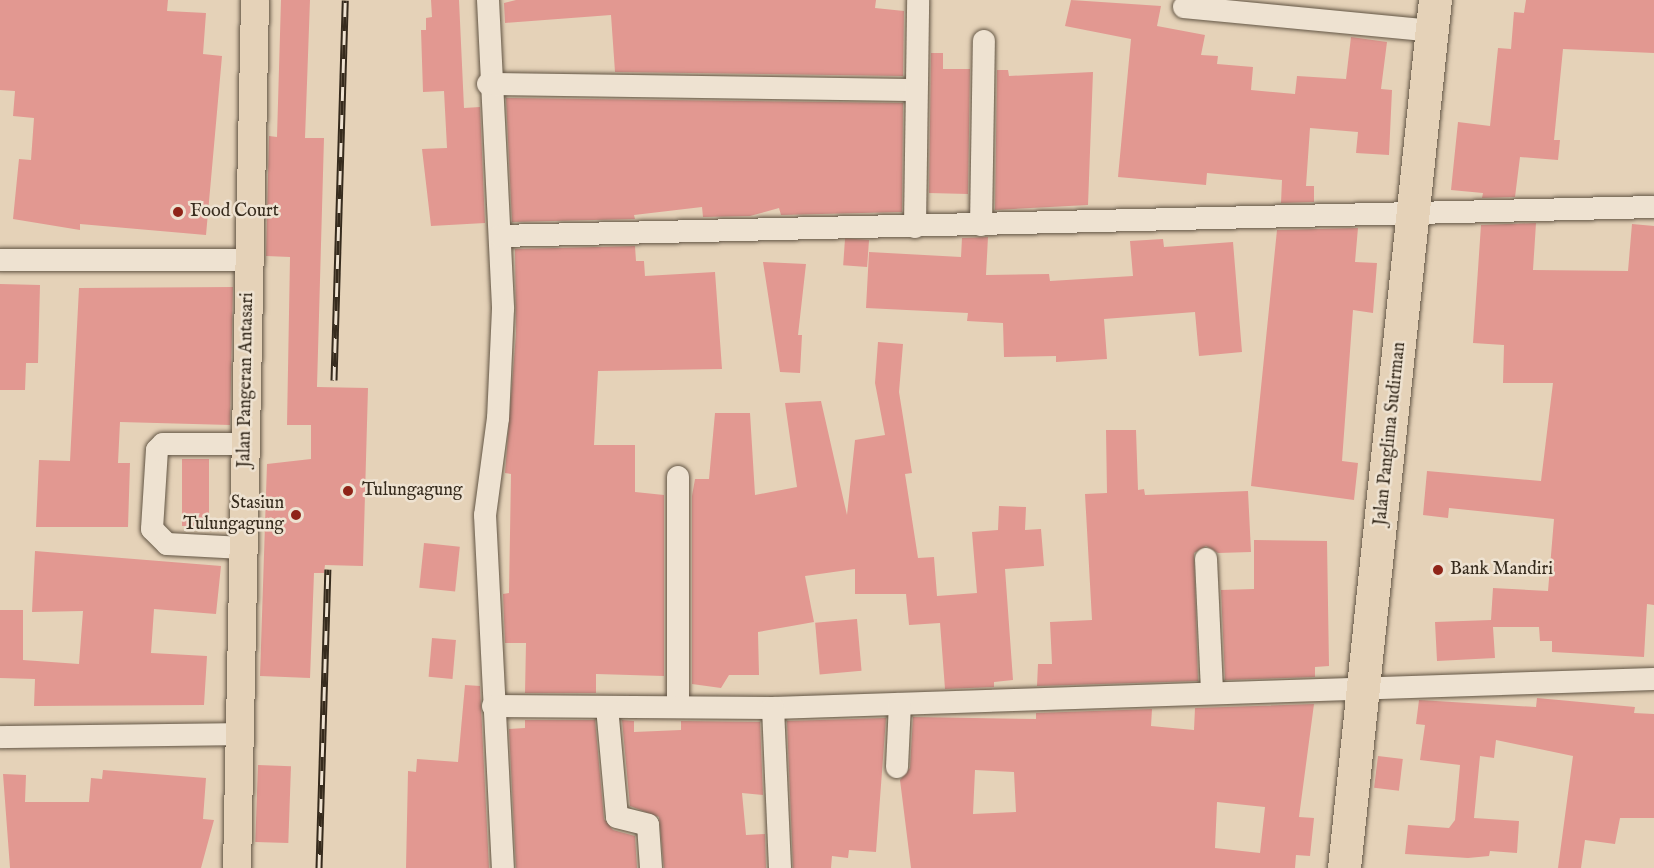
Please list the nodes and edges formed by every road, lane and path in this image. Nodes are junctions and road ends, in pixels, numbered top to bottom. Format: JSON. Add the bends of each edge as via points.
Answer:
{"nodes":[{"id":1,"x":255,"y":0,"type":"edge"},
{"id":2,"x":488,"y":0,"type":"edge"},
{"id":3,"x":918,"y":0,"type":"edge"},
{"id":4,"x":1184,"y":7,"type":"dead end"},
{"id":5,"x":1434,"y":16,"type":"edge"},
{"id":6,"x":984,"y":41,"type":"dead end"},
{"id":7,"x":488,"y":84,"type":"junction"},
{"id":8,"x":916,"y":90,"type":"junction"},
{"id":9,"x":1654,"y":207,"type":"edge"},
{"id":10,"x":1415,"y":212,"type":"junction"},
{"id":11,"x":981,"y":225,"type":"junction"},
{"id":12,"x":915,"y":227,"type":"junction"},
{"id":13,"x":500,"y":236,"type":"junction"},
{"id":14,"x":0,"y":260,"type":"edge"},
{"id":15,"x":249,"y":260,"type":"junction"},
{"id":16,"x":246,"y":444,"type":"junction"},
{"id":17,"x":678,"y":477,"type":"dead end"},
{"id":18,"x":243,"y":548,"type":"junction"},
{"id":19,"x":1206,"y":559,"type":"dead end"},
{"id":20,"x":1654,"y":679,"type":"edge"},
{"id":21,"x":1363,"y":692,"type":"junction"},
{"id":22,"x":1212,"y":693,"type":"junction"},
{"id":23,"x":900,"y":704,"type":"junction"},
{"id":24,"x":493,"y":706,"type":"junction"},
{"id":25,"x":607,"y":707,"type":"junction"},
{"id":26,"x":678,"y":707,"type":"junction"},
{"id":27,"x":772,"y":708,"type":"junction"},
{"id":28,"x":237,"y":734,"type":"junction"},
{"id":29,"x":0,"y":737,"type":"edge"},
{"id":30,"x":897,"y":767,"type":"dead end"},
{"id":31,"x":237,"y":868,"type":"edge"},
{"id":32,"x":503,"y":868,"type":"edge"},
{"id":33,"x":651,"y":868,"type":"edge"},
{"id":34,"x":780,"y":868,"type":"edge"},
{"id":35,"x":1344,"y":868,"type":"edge"}],
"edges":[{"from":1,"to":15,"type":"main road","name":"Jalan Pangeran Antasari"},
{"from":2,"to":7,"type":"street"},
{"from":3,"to":8,"type":"street"},
{"from":4,"to":5,"type":"street"},
{"from":5,"to":10,"type":"highway","name":"Jalan Panglima Sudirman"},
{"from":6,"to":11,"type":"street"},
{"from":7,"to":8,"type":"street"},
{"from":7,"to":13,"type":"street"},
{"from":8,"to":12,"type":"street"},
{"from":9,"to":10,"type":"street"},
{"from":10,"to":11,"type":"street"},
{"from":10,"to":21,"type":"highway","name":"Jalan Panglima Sudirman"},
{"from":11,"to":12,"type":"street"},
{"from":12,"to":13,"type":"street"},
{"from":13,"to":24,"type":"street","via":[[498,418],[485,515]]},
{"from":14,"to":15,"type":"street"},
{"from":15,"to":16,"type":"main road","name":"Jalan Pangeran Antasari"},
{"from":16,"to":18,"type":"main road","name":"Jalan Pangeran Antasari"},
{"from":16,"to":18,"type":"street","via":[[163,444],[157,450],[152,528],[166,544]]},
{"from":17,"to":26,"type":"street"},
{"from":18,"to":28,"type":"main road","name":"Jalan Pangeran Antasari"},
{"from":19,"to":22,"type":"street"},
{"from":20,"to":21,"type":"street"},
{"from":21,"to":22,"type":"street"},
{"from":21,"to":35,"type":"highway","name":"Jalan Panglima Sudirman"},
{"from":22,"to":23,"type":"street"},
{"from":23,"to":27,"type":"street"},
{"from":23,"to":30,"type":"street"},
{"from":24,"to":25,"type":"street"},
{"from":24,"to":32,"type":"street"},
{"from":25,"to":26,"type":"street"},
{"from":25,"to":33,"type":"street","via":[[617,817],[648,825]]},
{"from":26,"to":27,"type":"street"},
{"from":27,"to":34,"type":"street"},
{"from":28,"to":29,"type":"street"},
{"from":28,"to":31,"type":"main road","name":"Jalan Pangeran Antasari"}]}
